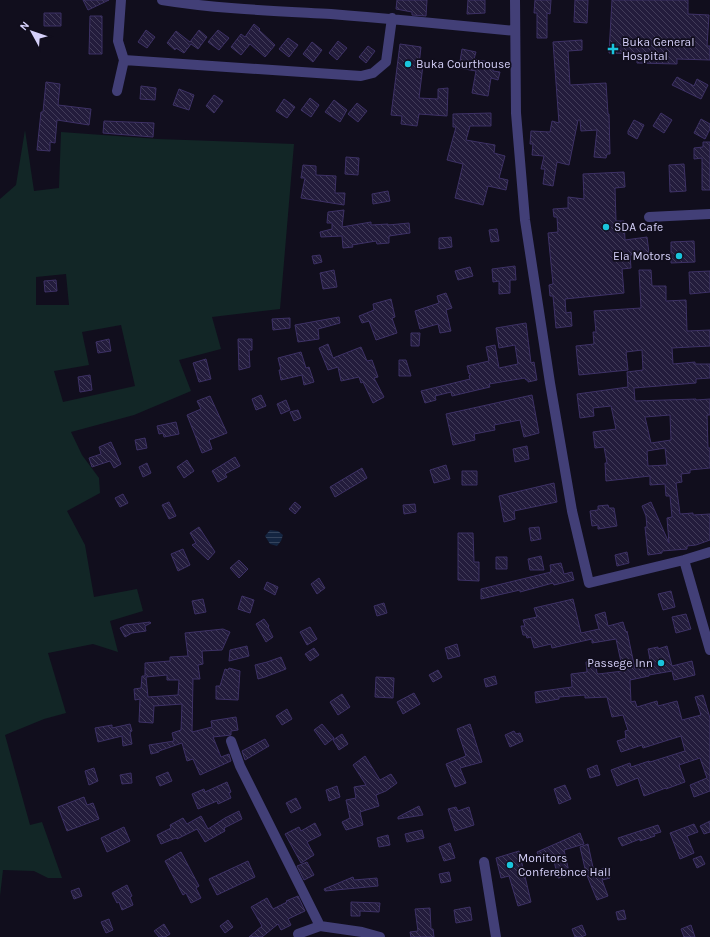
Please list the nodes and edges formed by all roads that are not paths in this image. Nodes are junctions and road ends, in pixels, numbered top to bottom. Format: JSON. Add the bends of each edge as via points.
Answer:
{"nodes":[{"id":1,"x":121,"y":0,"type":"edge"},
{"id":2,"x":162,"y":0,"type":"edge"},
{"id":3,"x":515,"y":0,"type":"edge"},
{"id":4,"x":392,"y":18,"type":"junction"},
{"id":5,"x":515,"y":31,"type":"junction"},
{"id":6,"x":124,"y":60,"type":"junction"},
{"id":7,"x":117,"y":91,"type":"dead end"},
{"id":8,"x":710,"y":214,"type":"edge"},
{"id":9,"x":650,"y":217,"type":"dead end"},
{"id":10,"x":710,"y":552,"type":"edge"},
{"id":11,"x":684,"y":560,"type":"junction"},
{"id":12,"x":710,"y":650,"type":"edge"},
{"id":13,"x":231,"y":741,"type":"dead end"},
{"id":14,"x":484,"y":862,"type":"dead end"},
{"id":15,"x":320,"y":926,"type":"junction"},
{"id":16,"x":298,"y":934,"type":"dead end"},
{"id":17,"x":380,"y":937,"type":"edge"},
{"id":18,"x":496,"y":937,"type":"edge"}],
"edges":[{"from":1,"to":6,"type":"street","via":[[118,41]]},
{"from":2,"to":4,"type":"street"},
{"from":3,"to":5,"type":"street"},
{"from":4,"to":5,"type":"street"},
{"from":4,"to":6,"type":"street","via":[[386,62],[373,73],[361,76]]},
{"from":5,"to":11,"type":"street","via":[[516,113],[525,220],[572,511],[589,583]]},
{"from":6,"to":7,"type":"street"},
{"from":8,"to":9,"type":"street"},
{"from":10,"to":11,"type":"street"},
{"from":11,"to":12,"type":"street"},
{"from":13,"to":15,"type":"street","via":[[240,766]]},
{"from":14,"to":18,"type":"street"},
{"from":15,"to":16,"type":"street"},
{"from":15,"to":17,"type":"street"}]}
